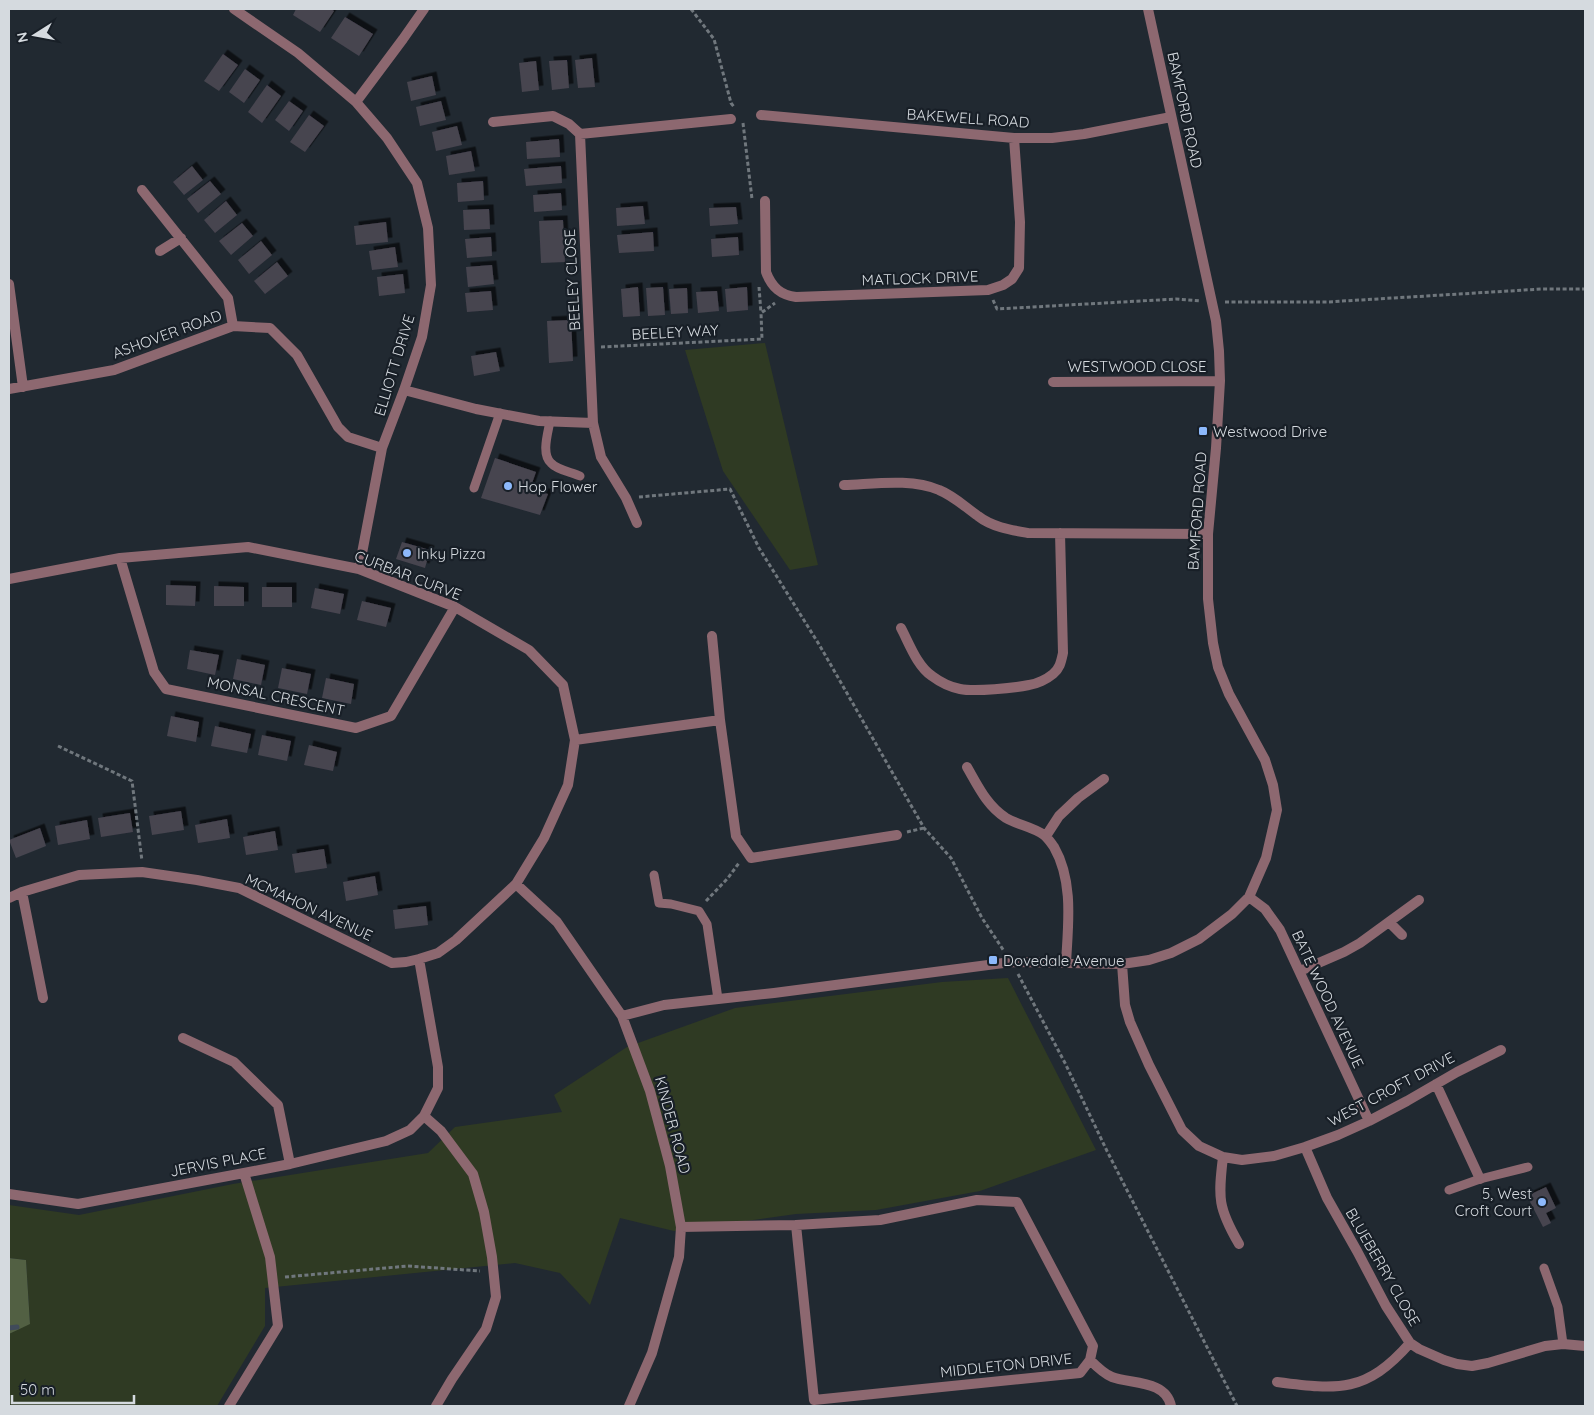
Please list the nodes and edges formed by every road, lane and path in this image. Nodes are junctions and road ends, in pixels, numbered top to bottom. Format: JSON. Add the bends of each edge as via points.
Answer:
{"nodes":[{"id":1,"x":234,"y":9,"type":"edge"},
{"id":2,"x":424,"y":9,"type":"edge"},
{"id":3,"x":1148,"y":9,"type":"edge"},
{"id":4,"x":356,"y":102,"type":"junction"},
{"id":5,"x":761,"y":115,"type":"dead end"},
{"id":6,"x":1171,"y":117,"type":"junction"},
{"id":7,"x":731,"y":119,"type":"dead end"},
{"id":8,"x":494,"y":122,"type":"dead end"},
{"id":9,"x":580,"y":134,"type":"junction"},
{"id":10,"x":1014,"y":138,"type":"junction"},
{"id":11,"x":142,"y":190,"type":"dead end"},
{"id":12,"x":765,"y":201,"type":"dead end"},
{"id":13,"x":181,"y":238,"type":"junction"},
{"id":14,"x":160,"y":251,"type":"dead end"},
{"id":15,"x":9,"y":284,"type":"edge"},
{"id":16,"x":1585,"y":289,"type":"edge"},
{"id":17,"x":988,"y":290,"type":"junction"},
{"id":18,"x":785,"y":295,"type":"junction"},
{"id":19,"x":1211,"y":302,"type":"junction"},
{"id":20,"x":233,"y":326,"type":"junction"},
{"id":21,"x":590,"y":348,"type":"junction"},
{"id":22,"x":1220,"y":381,"type":"junction"},
{"id":23,"x":1053,"y":382,"type":"dead end"},
{"id":24,"x":23,"y":387,"type":"junction"},
{"id":25,"x":9,"y":389,"type":"edge"},
{"id":26,"x":404,"y":390,"type":"junction"},
{"id":27,"x":500,"y":414,"type":"junction"},
{"id":28,"x":550,"y":421,"type":"junction"},
{"id":29,"x":593,"y":424,"type":"junction"},
{"id":30,"x":382,"y":448,"type":"junction"},
{"id":31,"x":580,"y":476,"type":"dead end"},
{"id":32,"x":844,"y":485,"type":"dead end"},
{"id":33,"x":474,"y":488,"type":"dead end"},
{"id":34,"x":626,"y":498,"type":"junction"},
{"id":35,"x":637,"y":523,"type":"dead end"},
{"id":36,"x":1060,"y":534,"type":"junction"},
{"id":37,"x":1208,"y":534,"type":"junction"},
{"id":38,"x":120,"y":558,"type":"junction"},
{"id":39,"x":359,"y":569,"type":"junction"},
{"id":40,"x":9,"y":579,"type":"edge"},
{"id":41,"x":455,"y":607,"type":"junction"},
{"id":42,"x":901,"y":628,"type":"dead end"},
{"id":43,"x":712,"y":636,"type":"dead end"},
{"id":44,"x":720,"y":720,"type":"junction"},
{"id":45,"x":575,"y":740,"type":"junction"},
{"id":46,"x":58,"y":746,"type":"dead end"},
{"id":47,"x":968,"y":767,"type":"dead end"},
{"id":48,"x":1104,"y":779,"type":"dead end"},
{"id":49,"x":897,"y":835,"type":"dead end"},
{"id":50,"x":1046,"y":836,"type":"junction"},
{"id":51,"x":747,"y":852,"type":"junction"},
{"id":52,"x":142,"y":872,"type":"junction"},
{"id":53,"x":654,"y":874,"type":"dead end"},
{"id":54,"x":516,"y":884,"type":"junction"},
{"id":55,"x":22,"y":892,"type":"junction"},
{"id":56,"x":1249,"y":897,"type":"junction"},
{"id":57,"x":9,"y":898,"type":"edge"},
{"id":58,"x":1419,"y":900,"type":"dead end"},
{"id":59,"x":697,"y":911,"type":"junction"},
{"id":60,"x":1389,"y":922,"type":"junction"},
{"id":61,"x":1402,"y":935,"type":"dead end"},
{"id":62,"x":419,"y":959,"type":"junction"},
{"id":63,"x":1011,"y":962,"type":"junction"},
{"id":64,"x":1066,"y":963,"type":"junction"},
{"id":65,"x":1122,"y":964,"type":"junction"},
{"id":66,"x":1300,"y":971,"type":"junction"},
{"id":67,"x":43,"y":998,"type":"dead end"},
{"id":68,"x":718,"y":999,"type":"junction"},
{"id":69,"x":622,"y":1016,"type":"junction"},
{"id":70,"x":183,"y":1038,"type":"dead end"},
{"id":71,"x":1501,"y":1050,"type":"dead end"},
{"id":72,"x":1436,"y":1084,"type":"junction"},
{"id":73,"x":424,"y":1116,"type":"junction"},
{"id":74,"x":1369,"y":1121,"type":"junction"},
{"id":75,"x":1305,"y":1148,"type":"junction"},
{"id":76,"x":1223,"y":1158,"type":"junction"},
{"id":77,"x":290,"y":1164,"type":"junction"},
{"id":78,"x":1528,"y":1167,"type":"dead end"},
{"id":79,"x":244,"y":1174,"type":"junction"},
{"id":80,"x":1480,"y":1178,"type":"junction"},
{"id":81,"x":1449,"y":1190,"type":"dead end"},
{"id":82,"x":9,"y":1194,"type":"edge"},
{"id":83,"x":681,"y":1226,"type":"junction"},
{"id":84,"x":796,"y":1226,"type":"junction"},
{"id":85,"x":1239,"y":1244,"type":"dead end"},
{"id":86,"x":1544,"y":1268,"type":"dead end"},
{"id":87,"x":494,"y":1272,"type":"junction"},
{"id":88,"x":272,"y":1278,"type":"junction"},
{"id":89,"x":1410,"y":1343,"type":"junction"},
{"id":90,"x":1563,"y":1344,"type":"junction"},
{"id":91,"x":1585,"y":1346,"type":"edge"},
{"id":92,"x":1090,"y":1360,"type":"junction"},
{"id":93,"x":1277,"y":1382,"type":"dead end"},
{"id":94,"x":229,"y":1406,"type":"edge"},
{"id":95,"x":436,"y":1406,"type":"edge"},
{"id":96,"x":629,"y":1406,"type":"edge"},
{"id":97,"x":1171,"y":1406,"type":"edge"},
{"id":98,"x":1237,"y":1406,"type":"edge"}],
"edges":[{"from":1,"to":4,"type":"street","name":"ELLIOTT DRIVE","via":[[298,53]]},
{"from":2,"to":4,"type":"street"},
{"from":3,"to":6,"type":"street","name":"BAMFORD ROAD"},
{"from":4,"to":26,"type":"street","name":"ELLIOTT DRIVE","via":[[387,138],[417,183],[428,228],[431,285],[422,337]]},
{"from":5,"to":10,"type":"street","name":"BAKEWELL ROAD"},
{"from":6,"to":10,"type":"street","name":"BAKEWELL ROAD","via":[[1084,134]]},
{"from":6,"to":19,"type":"street","name":"BAMFORD ROAD"},
{"from":7,"to":9,"type":"street"},
{"from":8,"to":9,"type":"street","via":[[553,116]]},
{"from":9,"to":21,"type":"street","name":"BEELEY CLOSE"},
{"from":10,"to":17,"type":"street","name":"MATLOCK DRIVE","via":[[1020,222],[1019,268],[1012,279]]},
{"from":11,"to":13,"type":"street"},
{"from":12,"to":18,"type":"street","via":[[766,272],[770,282]]},
{"from":13,"to":14,"type":"street"},
{"from":13,"to":20,"type":"street","via":[[228,298]]},
{"from":15,"to":24,"type":"street"},
{"from":16,"to":19,"type":"path","via":[[1328,302]]},
{"from":17,"to":18,"type":"street","name":"MATLOCK DRIVE"},
{"from":17,"to":19,"type":"path","via":[[997,309],[1176,299]]},
{"from":18,"to":21,"type":"path","name":"BEELEY WAY","via":[[761,313],[762,339]]},
{"from":19,"to":22,"type":"street","name":"BAMFORD ROAD","via":[[1220,351]]},
{"from":20,"to":24,"type":"street","name":"ASHOVER ROAD","via":[[114,370]]},
{"from":20,"to":30,"type":"street","name":"ASHOVER ROAD","via":[[270,328],[297,354],[338,427],[348,437]]},
{"from":21,"to":29,"type":"street","name":"BEELEY CLOSE"},
{"from":22,"to":23,"type":"street","name":"WESTWOOD CLOSE"},
{"from":22,"to":37,"type":"street","name":"BAMFORD ROAD"},
{"from":24,"to":25,"type":"street","name":"ASHOVER ROAD"},
{"from":26,"to":27,"type":"street"},
{"from":26,"to":30,"type":"street","name":"ELLIOTT DRIVE"},
{"from":27,"to":28,"type":"street"},
{"from":27,"to":33,"type":"lane"},
{"from":28,"to":29,"type":"street"},
{"from":28,"to":31,"type":"lane","via":[[547,459],[555,466]]},
{"from":29,"to":34,"type":"street","name":"BEELEY CLOSE","via":[[601,457]]},
{"from":30,"to":39,"type":"street","name":"ELLIOTT DRIVE"},
{"from":32,"to":36,"type":"street","via":[[905,483],[925,486],[965,505],[979,517],[1010,530]]},
{"from":34,"to":35,"type":"street","name":"BEELEY CLOSE"},
{"from":34,"to":63,"type":"path","via":[[730,489],[759,548],[820,646],[924,828],[951,858],[982,918]]},
{"from":36,"to":37,"type":"street"},
{"from":36,"to":42,"type":"street","via":[[1064,653],[1060,666],[1052,675],[1028,685],[960,689],[930,675]]},
{"from":37,"to":56,"type":"street","name":"BAMFORD ROAD","via":[[1208,599],[1218,667],[1265,760],[1277,810],[1266,858]]},
{"from":38,"to":39,"type":"street","name":"CURBAR CURVE","via":[[248,546]]},
{"from":38,"to":40,"type":"street","name":"CURBAR CURVE"},
{"from":38,"to":41,"type":"street","name":"MONSAL CRESCENT","via":[[154,672],[166,689],[356,728],[390,716]]},
{"from":39,"to":41,"type":"street","name":"CURBAR CURVE"},
{"from":41,"to":45,"type":"street","name":"CURBAR CURVE","via":[[529,650],[563,685]]},
{"from":43,"to":44,"type":"street"},
{"from":44,"to":45,"type":"street"},
{"from":44,"to":51,"type":"street","via":[[736,836]]},
{"from":45,"to":54,"type":"street","name":"CURBAR CURVE","via":[[568,785],[544,838]]},
{"from":46,"to":52,"type":"path","via":[[132,781]]},
{"from":47,"to":50,"type":"street","via":[[993,809],[1007,819]]},
{"from":48,"to":50,"type":"street","via":[[1059,816]]},
{"from":49,"to":51,"type":"street","via":[[751,858]]},
{"from":50,"to":64,"type":"street","via":[[1059,856],[1066,882]]},
{"from":51,"to":59,"type":"path"},
{"from":52,"to":55,"type":"street","name":"MCMAHON AVENUE","via":[[80,875]]},
{"from":52,"to":62,"type":"street","name":"MCMAHON AVENUE","via":[[239,888],[392,963]]},
{"from":53,"to":59,"type":"lane","via":[[659,903]]},
{"from":54,"to":62,"type":"street","name":"MCMAHON AVENUE","via":[[456,940],[438,953]]},
{"from":54,"to":69,"type":"street","name":"KINDER ROAD","via":[[557,922]]},
{"from":55,"to":57,"type":"street","name":"MCMAHON AVENUE"},
{"from":55,"to":67,"type":"street"},
{"from":56,"to":65,"type":"street","name":"BAMFORD ROAD","via":[[1199,939],[1171,953]]},
{"from":56,"to":66,"type":"street","name":"BATE WOOD AVENUE","via":[[1271,916]]},
{"from":58,"to":60,"type":"street"},
{"from":59,"to":68,"type":"lane","via":[[707,924]]},
{"from":60,"to":61,"type":"street"},
{"from":60,"to":66,"type":"street","via":[[1344,952]]},
{"from":62,"to":73,"type":"street","via":[[438,1067],[438,1088]]},
{"from":63,"to":64,"type":"street","name":"BAMFORD ROAD"},
{"from":63,"to":68,"type":"street"},
{"from":63,"to":98,"type":"path"},
{"from":64,"to":65,"type":"street","name":"BAMFORD ROAD"},
{"from":65,"to":76,"type":"street","name":"WEST CROFT DRIVE","via":[[1125,1005],[1130,1022],[1182,1130],[1199,1146]]},
{"from":66,"to":74,"type":"street","name":"BATE WOOD AVENUE"},
{"from":68,"to":69,"type":"street","via":[[664,1005]]},
{"from":69,"to":83,"type":"street","name":"KINDER ROAD","via":[[650,1091],[670,1166]]},
{"from":70,"to":77,"type":"street","via":[[234,1062],[278,1105]]},
{"from":71,"to":72,"type":"street","name":"WEST CROFT DRIVE"},
{"from":72,"to":74,"type":"street","name":"WEST CROFT DRIVE"},
{"from":72,"to":80,"type":"street"},
{"from":73,"to":77,"type":"street","name":"JERVIS PLACE","via":[[410,1130],[386,1141]]},
{"from":73,"to":87,"type":"street","via":[[441,1131],[473,1174],[484,1212]]},
{"from":74,"to":75,"type":"street","name":"WEST CROFT DRIVE"},
{"from":75,"to":76,"type":"street","name":"WEST CROFT DRIVE","via":[[1260,1158]]},
{"from":75,"to":89,"type":"street","name":"BLUEBERRY CLOSE","via":[[1327,1198]]},
{"from":76,"to":85,"type":"street","via":[[1222,1206]]},
{"from":77,"to":79,"type":"street","name":"JERVIS PLACE"},
{"from":78,"to":80,"type":"lane"},
{"from":79,"to":82,"type":"street","name":"JERVIS PLACE","via":[[78,1204]]},
{"from":79,"to":88,"type":"street","via":[[270,1257]]},
{"from":80,"to":81,"type":"lane"},
{"from":83,"to":84,"type":"street","name":"MIDDLETON DRIVE"},
{"from":83,"to":96,"type":"street","name":"KINDER ROAD","via":[[679,1256],[652,1353]]},
{"from":84,"to":92,"type":"street","name":"MIDDLETON DRIVE","via":[[880,1220],[977,1200],[1018,1202],[1093,1346]]},
{"from":84,"to":92,"type":"street","name":"MIDDLETON DRIVE","via":[[814,1400],[1080,1373]]},
{"from":86,"to":90,"type":"lane","via":[[1558,1307]]},
{"from":87,"to":88,"type":"path","via":[[408,1266]]},
{"from":87,"to":95,"type":"street","via":[[496,1297],[486,1329]]},
{"from":88,"to":94,"type":"street","via":[[278,1326]]},
{"from":89,"to":90,"type":"street","name":"BLUEBERRY CLOSE","via":[[1444,1360],[1472,1366]]},
{"from":89,"to":93,"type":"street","via":[[1384,1370],[1348,1385],[1330,1388]]},
{"from":90,"to":91,"type":"street","name":"BLUEBERRY CLOSE"},
{"from":92,"to":97,"type":"street","via":[[1111,1377],[1157,1388],[1170,1400]]}]}
